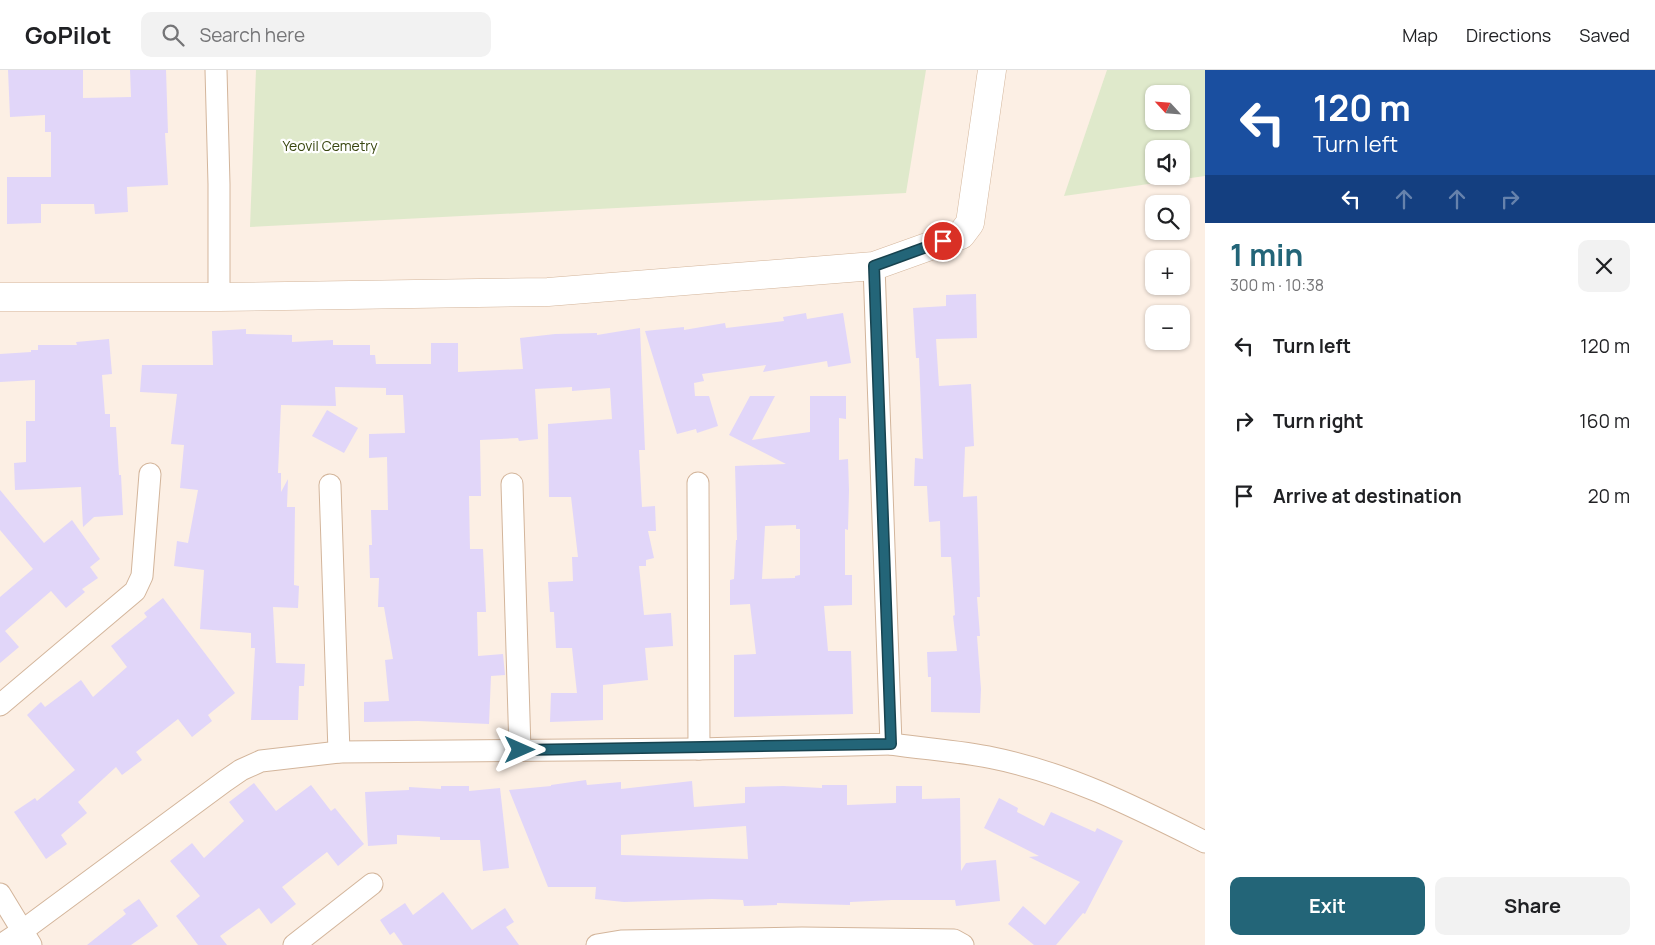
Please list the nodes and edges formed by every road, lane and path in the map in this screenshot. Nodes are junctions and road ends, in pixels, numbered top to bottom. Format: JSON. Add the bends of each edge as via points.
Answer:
{"nodes":[{"id":1,"x":216,"y":70,"type":"edge"},
{"id":2,"x":992,"y":70,"type":"edge"},
{"id":3,"x":874,"y":266,"type":"junction"},
{"id":4,"x":0,"y":297,"type":"edge"},
{"id":5,"x":219,"y":297,"type":"junction"},
{"id":6,"x":150,"y":474,"type":"dead end"},
{"id":7,"x":698,"y":482,"type":"dead end"},
{"id":8,"x":512,"y":484,"type":"dead end"},
{"id":9,"x":330,"y":485,"type":"dead end"},
{"id":10,"x":0,"y":705,"type":"edge"},
{"id":11,"x":891,"y":744,"type":"junction"},
{"id":12,"x":699,"y":749,"type":"junction"},
{"id":13,"x":520,"y":750,"type":"junction"},
{"id":14,"x":339,"y":752,"type":"junction"},
{"id":15,"x":1205,"y":842,"type":"edge"},
{"id":16,"x":372,"y":884,"type":"dead end"},
{"id":17,"x":0,"y":894,"type":"edge"},
{"id":18,"x":27,"y":938,"type":"edge"},
{"id":19,"x":1,"y":945,"type":"edge"},
{"id":20,"x":294,"y":945,"type":"edge"},
{"id":21,"x":597,"y":945,"type":"edge"},
{"id":22,"x":963,"y":945,"type":"edge"}],
"edges":[{"from":1,"to":5,"type":"street"},
{"from":2,"to":3,"type":"street","via":[[970,224],[961,235]]},
{"from":3,"to":5,"type":"street","via":[[548,292]]},
{"from":3,"to":11,"type":"street"},
{"from":4,"to":5,"type":"street"},
{"from":6,"to":10,"type":"street","via":[[142,576],[135,592]]},
{"from":7,"to":12,"type":"street"},
{"from":8,"to":13,"type":"street"},
{"from":9,"to":14,"type":"street"},
{"from":11,"to":12,"type":"street"},
{"from":11,"to":15,"type":"street","via":[[993,758],[1054,775],[1126,803]]},
{"from":12,"to":13,"type":"street"},
{"from":13,"to":14,"type":"street"},
{"from":14,"to":18,"type":"street","via":[[261,761],[241,770]]},
{"from":16,"to":20,"type":"street"},
{"from":17,"to":18,"type":"street"},
{"from":18,"to":19,"type":"street"},
{"from":21,"to":22,"type":"street","via":[[621,941],[802,938],[954,940]]}]}
